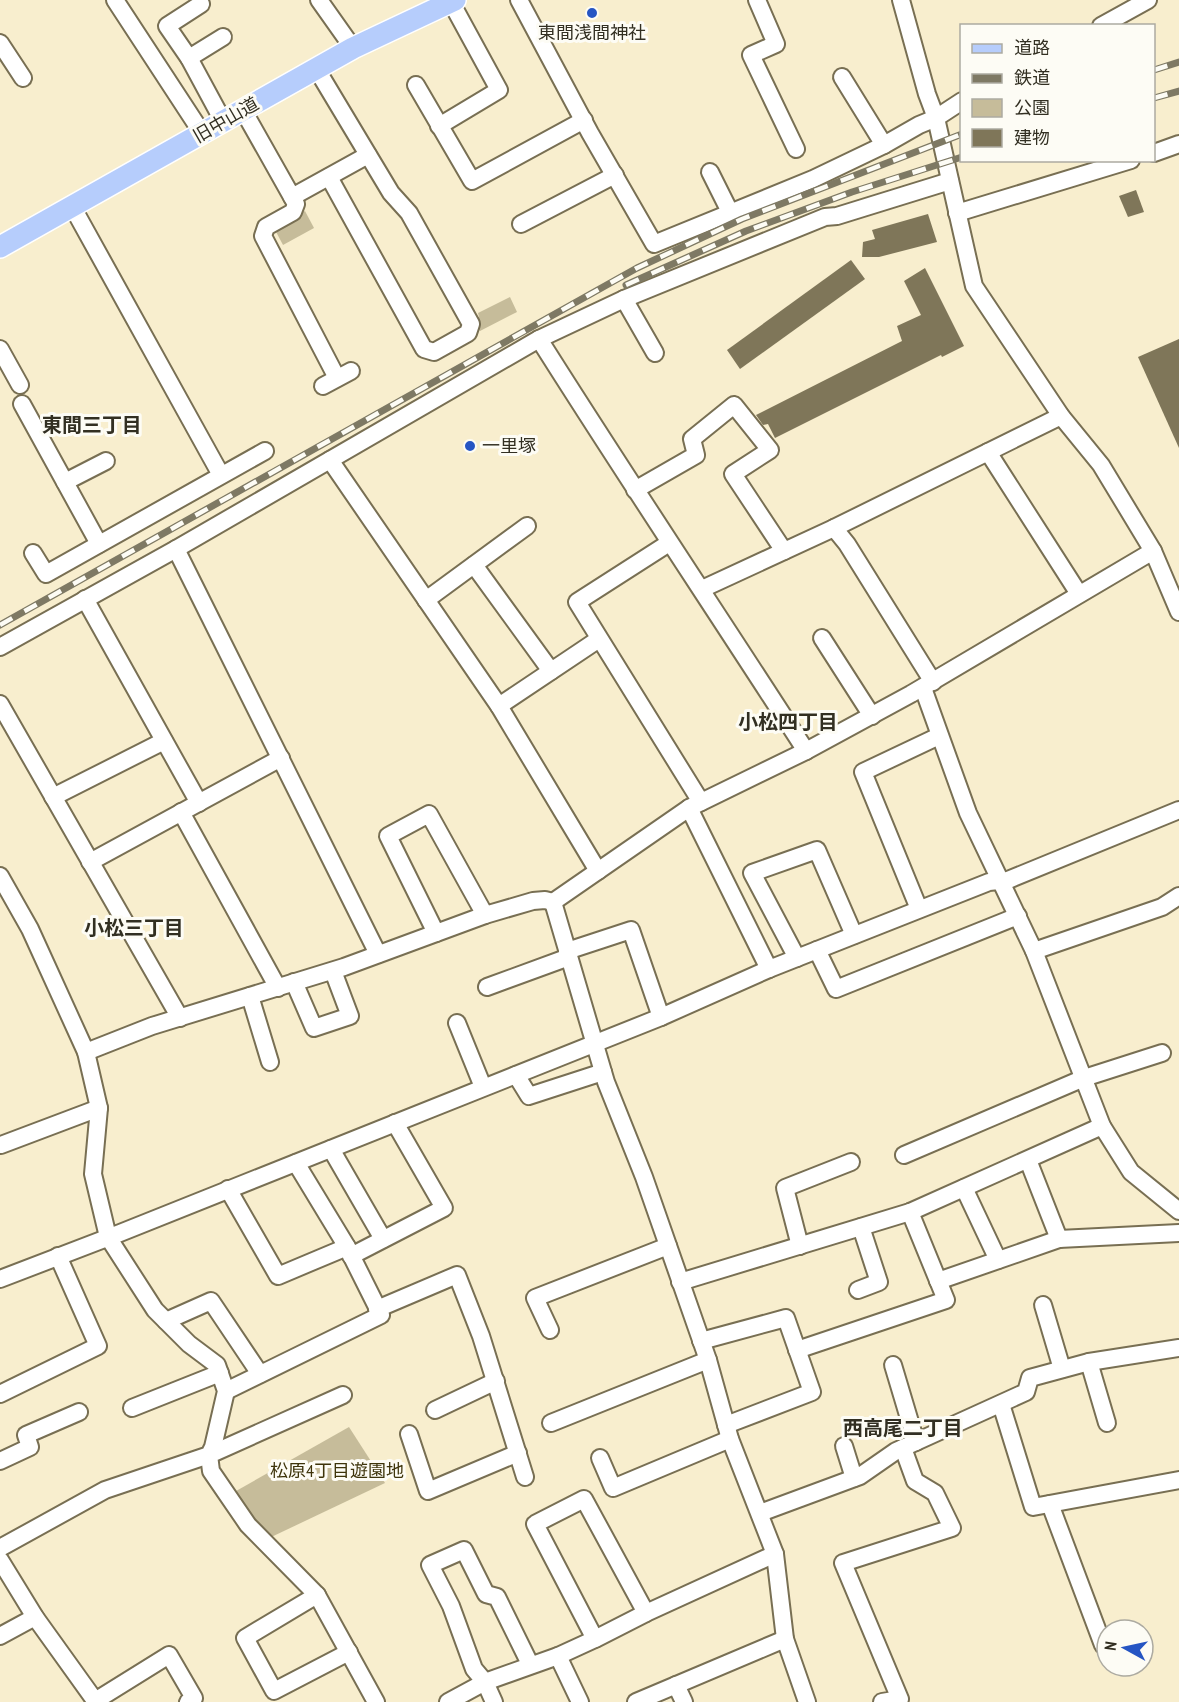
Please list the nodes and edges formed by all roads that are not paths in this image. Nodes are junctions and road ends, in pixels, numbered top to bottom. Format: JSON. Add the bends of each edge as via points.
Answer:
{"nodes":[{"id":1,"x":115,"y":0,"type":"edge"},
{"id":2,"x":319,"y":0,"type":"edge"},
{"id":3,"x":519,"y":0,"type":"edge"},
{"id":4,"x":757,"y":0,"type":"edge"},
{"id":5,"x":901,"y":0,"type":"edge"},
{"id":6,"x":1148,"y":0,"type":"edge"},
{"id":7,"x":453,"y":1,"type":"edge"},
{"id":8,"x":201,"y":4,"type":"dead end"},
{"id":9,"x":428,"y":6,"type":"edge"},
{"id":10,"x":1105,"y":24,"type":"edge"},
{"id":11,"x":166,"y":26,"type":"junction"},
{"id":12,"x":223,"y":37,"type":"dead end"},
{"id":13,"x":141,"y":40,"type":"junction"},
{"id":14,"x":0,"y":45,"type":"edge"},
{"id":15,"x":353,"y":48,"type":"junction"},
{"id":16,"x":189,"y":58,"type":"junction"},
{"id":17,"x":316,"y":68,"type":"junction"},
{"id":18,"x":842,"y":77,"type":"dead end"},
{"id":19,"x":23,"y":78,"type":"dead end"},
{"id":20,"x":416,"y":85,"type":"dead end"},
{"id":21,"x":960,"y":102,"type":"edge"},
{"id":22,"x":243,"y":110,"type":"junction"},
{"id":23,"x":936,"y":118,"type":"junction"},
{"id":24,"x":584,"y":120,"type":"junction"},
{"id":25,"x":223,"y":121,"type":"junction"},
{"id":26,"x":439,"y":126,"type":"junction"},
{"id":27,"x":202,"y":133,"type":"junction"},
{"id":28,"x":1179,"y":144,"type":"edge"},
{"id":29,"x":884,"y":145,"type":"junction"},
{"id":30,"x":796,"y":149,"type":"dead end"},
{"id":31,"x":1155,"y":153,"type":"edge"},
{"id":32,"x":368,"y":155,"type":"junction"},
{"id":33,"x":1124,"y":162,"type":"edge"},
{"id":34,"x":710,"y":172,"type":"dead end"},
{"id":35,"x":615,"y":175,"type":"junction"},
{"id":36,"x":329,"y":177,"type":"junction"},
{"id":37,"x":950,"y":181,"type":"junction"},
{"id":38,"x":291,"y":197,"type":"junction"},
{"id":39,"x":72,"y":207,"type":"junction"},
{"id":40,"x":730,"y":212,"type":"junction"},
{"id":41,"x":957,"y":213,"type":"junction"},
{"id":42,"x":521,"y":224,"type":"dead end"},
{"id":43,"x":0,"y":247,"type":"edge"},
{"id":44,"x":624,"y":299,"type":"junction"},
{"id":45,"x":538,"y":339,"type":"junction"},
{"id":46,"x":0,"y":350,"type":"edge"},
{"id":47,"x":655,"y":353,"type":"dead end"},
{"id":48,"x":337,"y":378,"type":"dead end"},
{"id":49,"x":20,"y":385,"type":"dead end"},
{"id":50,"x":22,"y":404,"type":"dead end"},
{"id":51,"x":1061,"y":416,"type":"junction"},
{"id":52,"x":265,"y":451,"type":"dead end"},
{"id":53,"x":988,"y":452,"type":"junction"},
{"id":54,"x":330,"y":460,"type":"junction"},
{"id":55,"x":106,"y":461,"type":"dead end"},
{"id":56,"x":220,"y":476,"type":"junction"},
{"id":57,"x":65,"y":482,"type":"junction"},
{"id":58,"x":635,"y":490,"type":"junction"},
{"id":59,"x":527,"y":526,"type":"dead end"},
{"id":60,"x":834,"y":528,"type":"junction"},
{"id":61,"x":669,"y":543,"type":"junction"},
{"id":62,"x":99,"y":544,"type":"junction"},
{"id":63,"x":176,"y":549,"type":"junction"},
{"id":64,"x":784,"y":551,"type":"junction"},
{"id":65,"x":1153,"y":551,"type":"junction"},
{"id":66,"x":33,"y":553,"type":"dead end"},
{"id":67,"x":474,"y":565,"type":"junction"},
{"id":68,"x":702,"y":589,"type":"junction"},
{"id":69,"x":1079,"y":594,"type":"junction"},
{"id":70,"x":86,"y":599,"type":"junction"},
{"id":71,"x":426,"y":600,"type":"junction"},
{"id":72,"x":1179,"y":611,"type":"edge"},
{"id":73,"x":822,"y":638,"type":"dead end"},
{"id":74,"x":599,"y":639,"type":"junction"},
{"id":75,"x":0,"y":647,"type":"edge"},
{"id":76,"x":550,"y":671,"type":"junction"},
{"id":77,"x":928,"y":685,"type":"junction"},
{"id":78,"x":0,"y":704,"type":"edge"},
{"id":79,"x":499,"y":706,"type":"junction"},
{"id":80,"x":872,"y":716,"type":"junction"},
{"id":81,"x":939,"y":736,"type":"junction"},
{"id":82,"x":164,"y":741,"type":"junction"},
{"id":83,"x":806,"y":751,"type":"junction"},
{"id":84,"x":281,"y":758,"type":"junction"},
{"id":85,"x":53,"y":797,"type":"junction"},
{"id":86,"x":199,"y":802,"type":"junction"},
{"id":87,"x":695,"y":805,"type":"junction"},
{"id":88,"x":1179,"y":810,"type":"edge"},
{"id":89,"x":181,"y":812,"type":"junction"},
{"id":90,"x":90,"y":862,"type":"junction"},
{"id":91,"x":598,"y":871,"type":"junction"},
{"id":92,"x":0,"y":876,"type":"edge"},
{"id":93,"x":999,"y":881,"type":"junction"},
{"id":94,"x":1179,"y":896,"type":"edge"},
{"id":95,"x":553,"y":902,"type":"junction"},
{"id":96,"x":919,"y":909,"type":"junction"},
{"id":97,"x":485,"y":915,"type":"junction"},
{"id":98,"x":1018,"y":916,"type":"junction"},
{"id":99,"x":436,"y":933,"type":"junction"},
{"id":100,"x":854,"y":935,"type":"junction"},
{"id":101,"x":817,"y":950,"type":"junction"},
{"id":102,"x":1034,"y":951,"type":"junction"},
{"id":103,"x":378,"y":954,"type":"junction"},
{"id":104,"x":568,"y":954,"type":"junction"},
{"id":105,"x":797,"y":958,"type":"junction"},
{"id":106,"x":770,"y":969,"type":"junction"},
{"id":107,"x":333,"y":971,"type":"junction"},
{"id":108,"x":294,"y":982,"type":"junction"},
{"id":109,"x":487,"y":987,"type":"dead end"},
{"id":110,"x":278,"y":988,"type":"junction"},
{"id":111,"x":250,"y":996,"type":"junction"},
{"id":112,"x":661,"y":1017,"type":"junction"},
{"id":113,"x":180,"y":1018,"type":"junction"},
{"id":114,"x":457,"y":1023,"type":"dead end"},
{"id":115,"x":594,"y":1043,"type":"junction"},
{"id":116,"x":86,"y":1052,"type":"junction"},
{"id":117,"x":1162,"y":1053,"type":"dead end"},
{"id":118,"x":270,"y":1062,"type":"dead end"},
{"id":119,"x":603,"y":1072,"type":"junction"},
{"id":120,"x":516,"y":1075,"type":"junction"},
{"id":121,"x":1084,"y":1078,"type":"junction"},
{"id":122,"x":483,"y":1087,"type":"junction"},
{"id":123,"x":99,"y":1108,"type":"junction"},
{"id":124,"x":395,"y":1123,"type":"junction"},
{"id":125,"x":1102,"y":1126,"type":"junction"},
{"id":126,"x":2,"y":1144,"type":"dead end"},
{"id":127,"x":331,"y":1149,"type":"junction"},
{"id":128,"x":904,"y":1155,"type":"dead end"},
{"id":129,"x":1028,"y":1160,"type":"junction"},
{"id":130,"x":851,"y":1162,"type":"dead end"},
{"id":131,"x":296,"y":1163,"type":"junction"},
{"id":132,"x":964,"y":1188,"type":"junction"},
{"id":133,"x":228,"y":1190,"type":"junction"},
{"id":134,"x":1179,"y":1211,"type":"edge"},
{"id":135,"x":910,"y":1212,"type":"junction"},
{"id":136,"x":861,"y":1227,"type":"junction"},
{"id":137,"x":1179,"y":1233,"type":"edge"},
{"id":138,"x":108,"y":1238,"type":"junction"},
{"id":139,"x":383,"y":1239,"type":"junction"},
{"id":140,"x":1059,"y":1239,"type":"junction"},
{"id":141,"x":668,"y":1246,"type":"junction"},
{"id":142,"x":800,"y":1246,"type":"junction"},
{"id":143,"x":349,"y":1252,"type":"junction"},
{"id":144,"x":58,"y":1256,"type":"junction"},
{"id":145,"x":998,"y":1260,"type":"junction"},
{"id":146,"x":0,"y":1279,"type":"edge"},
{"id":147,"x":938,"y":1281,"type":"junction"},
{"id":148,"x":680,"y":1282,"type":"junction"},
{"id":149,"x":858,"y":1290,"type":"dead end"},
{"id":150,"x":1043,"y":1305,"type":"dead end"},
{"id":151,"x":377,"y":1309,"type":"junction"},
{"id":152,"x":166,"y":1321,"type":"junction"},
{"id":153,"x":550,"y":1330,"type":"dead end"},
{"id":154,"x":701,"y":1341,"type":"junction"},
{"id":155,"x":1179,"y":1348,"type":"edge"},
{"id":156,"x":797,"y":1350,"type":"junction"},
{"id":157,"x":708,"y":1360,"type":"junction"},
{"id":158,"x":1089,"y":1362,"type":"junction"},
{"id":159,"x":893,"y":1365,"type":"dead end"},
{"id":160,"x":1062,"y":1369,"type":"junction"},
{"id":161,"x":220,"y":1373,"type":"junction"},
{"id":162,"x":260,"y":1374,"type":"junction"},
{"id":163,"x":496,"y":1381,"type":"junction"},
{"id":164,"x":226,"y":1391,"type":"junction"},
{"id":165,"x":0,"y":1394,"type":"edge"},
{"id":166,"x":343,"y":1395,"type":"dead end"},
{"id":167,"x":1001,"y":1404,"type":"junction"},
{"id":168,"x":132,"y":1408,"type":"dead end"},
{"id":169,"x":435,"y":1410,"type":"dead end"},
{"id":170,"x":80,"y":1412,"type":"dead end"},
{"id":171,"x":551,"y":1423,"type":"dead end"},
{"id":172,"x":1107,"y":1423,"type":"dead end"},
{"id":173,"x":728,"y":1432,"type":"junction"},
{"id":174,"x":409,"y":1434,"type":"dead end"},
{"id":175,"x":909,"y":1445,"type":"junction"},
{"id":176,"x":844,"y":1446,"type":"dead end"},
{"id":177,"x":518,"y":1453,"type":"junction"},
{"id":178,"x":209,"y":1455,"type":"junction"},
{"id":179,"x":600,"y":1458,"type":"dead end"},
{"id":180,"x":0,"y":1461,"type":"edge"},
{"id":181,"x":525,"y":1477,"type":"dead end"},
{"id":182,"x":854,"y":1478,"type":"junction"},
{"id":183,"x":1179,"y":1480,"type":"edge"},
{"id":184,"x":1050,"y":1504,"type":"junction"},
{"id":185,"x":760,"y":1513,"type":"junction"},
{"id":186,"x":0,"y":1548,"type":"edge"},
{"id":187,"x":775,"y":1554,"type":"junction"},
{"id":188,"x":0,"y":1560,"type":"edge"},
{"id":189,"x":317,"y":1595,"type":"junction"},
{"id":190,"x":646,"y":1613,"type":"junction"},
{"id":191,"x":35,"y":1617,"type":"junction"},
{"id":192,"x":1095,"y":1624,"type":"edge"},
{"id":193,"x":0,"y":1636,"type":"edge"},
{"id":194,"x":595,"y":1639,"type":"junction"},
{"id":195,"x":785,"y":1639,"type":"junction"},
{"id":196,"x":350,"y":1652,"type":"junction"},
{"id":197,"x":558,"y":1656,"type":"junction"},
{"id":198,"x":530,"y":1665,"type":"junction"},
{"id":199,"x":485,"y":1682,"type":"junction"},
{"id":200,"x":676,"y":1685,"type":"junction"},
{"id":201,"x":95,"y":1701,"type":"edge"},
{"id":202,"x":188,"y":1702,"type":"edge"},
{"id":203,"x":376,"y":1702,"type":"edge"},
{"id":204,"x":448,"y":1702,"type":"edge"},
{"id":205,"x":495,"y":1702,"type":"edge"},
{"id":206,"x":580,"y":1702,"type":"edge"},
{"id":207,"x":636,"y":1702,"type":"edge"},
{"id":208,"x":684,"y":1702,"type":"edge"},
{"id":209,"x":807,"y":1702,"type":"edge"},
{"id":210,"x":882,"y":1702,"type":"edge"}],
"edges":[{"from":1,"to":13,"type":"street"},
{"from":2,"to":15,"type":"street"},
{"from":3,"to":24,"type":"street"},
{"from":4,"to":30,"type":"street","via":[[776,44],[751,55]]},
{"from":5,"to":23,"type":"street"},
{"from":6,"to":10,"type":"street"},
{"from":7,"to":9,"type":"main road","name":"旧中山道"},
{"from":7,"to":26,"type":"street","via":[[499,90]]},
{"from":8,"to":11,"type":"street"},
{"from":9,"to":15,"type":"main road","name":"旧中山道"},
{"from":11,"to":13,"type":"street"},
{"from":11,"to":16,"type":"street"},
{"from":12,"to":16,"type":"street"},
{"from":13,"to":27,"type":"street"},
{"from":14,"to":19,"type":"street"},
{"from":15,"to":17,"type":"main road","name":"旧中山道"},
{"from":16,"to":25,"type":"street"},
{"from":17,"to":22,"type":"main road","name":"旧中山道"},
{"from":17,"to":32,"type":"street"},
{"from":18,"to":29,"type":"street"},
{"from":20,"to":26,"type":"street"},
{"from":21,"to":23,"type":"street"},
{"from":22,"to":25,"type":"main road","name":"旧中山道"},
{"from":22,"to":38,"type":"street"},
{"from":23,"to":29,"type":"street"},
{"from":23,"to":37,"type":"street"},
{"from":24,"to":26,"type":"street","via":[[472,181]]},
{"from":24,"to":35,"type":"street"},
{"from":25,"to":27,"type":"main road","name":"旧中山道"},
{"from":27,"to":39,"type":"main road","name":"旧中山道"},
{"from":28,"to":31,"type":"street"},
{"from":29,"to":40,"type":"street"},
{"from":32,"to":36,"type":"street"},
{"from":32,"to":36,"type":"street","via":[[409,213],[471,324],[468,333],[434,352],[424,349]]},
{"from":33,"to":41,"type":"street"},
{"from":34,"to":40,"type":"street"},
{"from":35,"to":40,"type":"street","via":[[654,244]]},
{"from":35,"to":42,"type":"street"},
{"from":36,"to":38,"type":"street"},
{"from":37,"to":41,"type":"street"},
{"from":37,"to":44,"type":"street","via":[[825,217]]},
{"from":38,"to":48,"type":"street","via":[[296,204],[293,212],[266,227],[263,236]]},
{"from":39,"to":43,"type":"main road","name":"旧中山道"},
{"from":39,"to":56,"type":"street"},
{"from":41,"to":51,"type":"street","via":[[974,286]]},
{"from":44,"to":45,"type":"street"},
{"from":44,"to":47,"type":"street"},
{"from":45,"to":54,"type":"street"},
{"from":45,"to":58,"type":"street"},
{"from":46,"to":49,"type":"street"},
{"from":50,"to":57,"type":"street"},
{"from":51,"to":53,"type":"street"},
{"from":51,"to":65,"type":"street","via":[[1101,465]]},
{"from":52,"to":56,"type":"street"},
{"from":53,"to":60,"type":"street"},
{"from":53,"to":69,"type":"street"},
{"from":54,"to":63,"type":"street"},
{"from":54,"to":71,"type":"street"},
{"from":55,"to":57,"type":"street"},
{"from":56,"to":62,"type":"street"},
{"from":57,"to":62,"type":"street"},
{"from":58,"to":61,"type":"street"},
{"from":58,"to":64,"type":"street","via":[[696,455],[692,439],[734,405],[770,450],[733,474]]},
{"from":59,"to":67,"type":"street"},
{"from":60,"to":64,"type":"street"},
{"from":60,"to":77,"type":"street"},
{"from":61,"to":68,"type":"street"},
{"from":61,"to":74,"type":"street","via":[[577,602]]},
{"from":62,"to":66,"type":"street","via":[[46,574]]},
{"from":63,"to":70,"type":"street"},
{"from":63,"to":84,"type":"street"},
{"from":64,"to":68,"type":"street"},
{"from":65,"to":69,"type":"street"},
{"from":65,"to":72,"type":"street"},
{"from":67,"to":71,"type":"street"},
{"from":67,"to":76,"type":"street"},
{"from":68,"to":83,"type":"street"},
{"from":69,"to":77,"type":"street"},
{"from":70,"to":75,"type":"street"},
{"from":70,"to":82,"type":"street"},
{"from":71,"to":79,"type":"street"},
{"from":73,"to":80,"type":"street"},
{"from":74,"to":76,"type":"street"},
{"from":74,"to":87,"type":"street"},
{"from":76,"to":79,"type":"street"},
{"from":77,"to":80,"type":"street"},
{"from":77,"to":81,"type":"street"},
{"from":78,"to":85,"type":"street"},
{"from":79,"to":91,"type":"street"},
{"from":80,"to":83,"type":"street"},
{"from":81,"to":93,"type":"street"},
{"from":81,"to":96,"type":"street","via":[[863,772]]},
{"from":82,"to":85,"type":"street"},
{"from":82,"to":86,"type":"street"},
{"from":83,"to":87,"type":"street"},
{"from":84,"to":86,"type":"street"},
{"from":84,"to":103,"type":"street"},
{"from":85,"to":90,"type":"street"},
{"from":86,"to":89,"type":"street"},
{"from":87,"to":91,"type":"street"},
{"from":87,"to":106,"type":"street"},
{"from":88,"to":93,"type":"street"},
{"from":89,"to":90,"type":"street"},
{"from":89,"to":110,"type":"street"},
{"from":90,"to":113,"type":"street"},
{"from":91,"to":95,"type":"street"},
{"from":92,"to":116,"type":"street","via":[[30,929]]},
{"from":93,"to":96,"type":"street"},
{"from":93,"to":98,"type":"street"},
{"from":94,"to":102,"type":"street","via":[[1162,908]]},
{"from":95,"to":97,"type":"street","via":[[533,901]]},
{"from":95,"to":104,"type":"street"},
{"from":96,"to":100,"type":"street"},
{"from":97,"to":99,"type":"street"},
{"from":97,"to":99,"type":"street","via":[[429,814],[388,836]]},
{"from":98,"to":101,"type":"street","via":[[836,989]]},
{"from":98,"to":102,"type":"street"},
{"from":99,"to":103,"type":"street"},
{"from":100,"to":101,"type":"street"},
{"from":100,"to":105,"type":"street","via":[[817,850],[752,873]]},
{"from":101,"to":105,"type":"street"},
{"from":102,"to":121,"type":"street"},
{"from":103,"to":107,"type":"street"},
{"from":104,"to":109,"type":"street"},
{"from":104,"to":112,"type":"street","via":[[631,930]]},
{"from":104,"to":115,"type":"street"},
{"from":105,"to":106,"type":"street"},
{"from":106,"to":112,"type":"street"},
{"from":107,"to":108,"type":"street"},
{"from":107,"to":108,"type":"street","via":[[350,1016],[314,1028]]},
{"from":108,"to":110,"type":"street"},
{"from":110,"to":111,"type":"street"},
{"from":111,"to":113,"type":"street"},
{"from":111,"to":118,"type":"street"},
{"from":112,"to":115,"type":"street"},
{"from":113,"to":116,"type":"street"},
{"from":114,"to":122,"type":"street"},
{"from":115,"to":119,"type":"street"},
{"from":115,"to":120,"type":"street"},
{"from":116,"to":123,"type":"street"},
{"from":117,"to":121,"type":"street"},
{"from":119,"to":120,"type":"street","via":[[529,1096]]},
{"from":119,"to":141,"type":"street"},
{"from":120,"to":122,"type":"street"},
{"from":121,"to":125,"type":"street"},
{"from":121,"to":128,"type":"street"},
{"from":122,"to":124,"type":"street"},
{"from":123,"to":126,"type":"street"},
{"from":123,"to":138,"type":"street","via":[[93,1174]]},
{"from":124,"to":127,"type":"street"},
{"from":124,"to":139,"type":"street","via":[[444,1208]]},
{"from":125,"to":129,"type":"street"},
{"from":125,"to":134,"type":"street","via":[[1131,1172]]},
{"from":127,"to":131,"type":"street"},
{"from":127,"to":139,"type":"street"},
{"from":129,"to":132,"type":"street"},
{"from":129,"to":140,"type":"street"},
{"from":130,"to":142,"type":"street","via":[[785,1188]]},
{"from":131,"to":133,"type":"street"},
{"from":131,"to":143,"type":"street"},
{"from":132,"to":135,"type":"street"},
{"from":132,"to":145,"type":"street"},
{"from":133,"to":138,"type":"street"},
{"from":133,"to":143,"type":"street","via":[[278,1276]]},
{"from":135,"to":136,"type":"street"},
{"from":135,"to":147,"type":"street"},
{"from":136,"to":142,"type":"street"},
{"from":136,"to":149,"type":"street","via":[[879,1282]]},
{"from":137,"to":140,"type":"street"},
{"from":138,"to":144,"type":"street"},
{"from":138,"to":152,"type":"street"},
{"from":139,"to":143,"type":"street"},
{"from":140,"to":145,"type":"street"},
{"from":141,"to":148,"type":"street"},
{"from":141,"to":153,"type":"street","via":[[535,1298]]},
{"from":142,"to":148,"type":"street"},
{"from":143,"to":151,"type":"street"},
{"from":144,"to":146,"type":"street"},
{"from":144,"to":165,"type":"street","via":[[99,1346]]},
{"from":145,"to":147,"type":"street"},
{"from":147,"to":156,"type":"street","via":[[946,1300]]},
{"from":148,"to":154,"type":"street"},
{"from":150,"to":160,"type":"street"},
{"from":151,"to":162,"type":"street","via":[[381,1316]]},
{"from":151,"to":163,"type":"street","via":[[457,1275]]},
{"from":152,"to":161,"type":"street"},
{"from":152,"to":162,"type":"street","via":[[211,1301]]},
{"from":154,"to":156,"type":"street","via":[[786,1318]]},
{"from":154,"to":157,"type":"street"},
{"from":155,"to":158,"type":"street"},
{"from":156,"to":173,"type":"street","via":[[812,1392]]},
{"from":157,"to":171,"type":"street"},
{"from":157,"to":173,"type":"street"},
{"from":158,"to":160,"type":"street"},
{"from":158,"to":172,"type":"street"},
{"from":159,"to":175,"type":"street"},
{"from":160,"to":167,"type":"street","via":[[1030,1378],[1026,1392]]},
{"from":161,"to":164,"type":"street"},
{"from":161,"to":168,"type":"street"},
{"from":162,"to":164,"type":"street"},
{"from":163,"to":169,"type":"street"},
{"from":163,"to":177,"type":"street"},
{"from":164,"to":178,"type":"street"},
{"from":166,"to":178,"type":"street"},
{"from":167,"to":175,"type":"street"},
{"from":167,"to":184,"type":"street","via":[[1033,1507]]},
{"from":170,"to":180,"type":"street","via":[[26,1435],[30,1447]]},
{"from":173,"to":179,"type":"street","via":[[613,1488]]},
{"from":173,"to":185,"type":"street"},
{"from":174,"to":177,"type":"street","via":[[428,1491]]},
{"from":175,"to":182,"type":"street"},
{"from":175,"to":210,"type":"street","via":[[915,1481],[935,1493],[952,1528],[843,1563],[900,1698]]},
{"from":176,"to":182,"type":"street"},
{"from":177,"to":181,"type":"street"},
{"from":178,"to":186,"type":"street","via":[[105,1490]]},
{"from":178,"to":189,"type":"street","via":[[211,1471],[248,1525]]},
{"from":182,"to":185,"type":"street"},
{"from":183,"to":184,"type":"street"},
{"from":184,"to":192,"type":"street"},
{"from":185,"to":187,"type":"street"},
{"from":187,"to":190,"type":"street"},
{"from":187,"to":195,"type":"street"},
{"from":188,"to":191,"type":"street"},
{"from":189,"to":196,"type":"street"},
{"from":189,"to":196,"type":"street","via":[[244,1638],[274,1691]]},
{"from":190,"to":194,"type":"street"},
{"from":190,"to":194,"type":"street","via":[[584,1499],[535,1524]]},
{"from":191,"to":193,"type":"street"},
{"from":191,"to":201,"type":"street"},
{"from":194,"to":197,"type":"street"},
{"from":195,"to":200,"type":"street"},
{"from":195,"to":209,"type":"street"},
{"from":196,"to":203,"type":"street"},
{"from":197,"to":198,"type":"street"},
{"from":197,"to":206,"type":"street"},
{"from":198,"to":199,"type":"street"},
{"from":198,"to":199,"type":"street","via":[[497,1597],[486,1594],[464,1550],[430,1565],[451,1606],[474,1669]]},
{"from":199,"to":204,"type":"street"},
{"from":199,"to":205,"type":"street"},
{"from":200,"to":207,"type":"street"},
{"from":200,"to":208,"type":"street"},
{"from":201,"to":202,"type":"street","via":[[169,1654],[194,1698]]}]}
